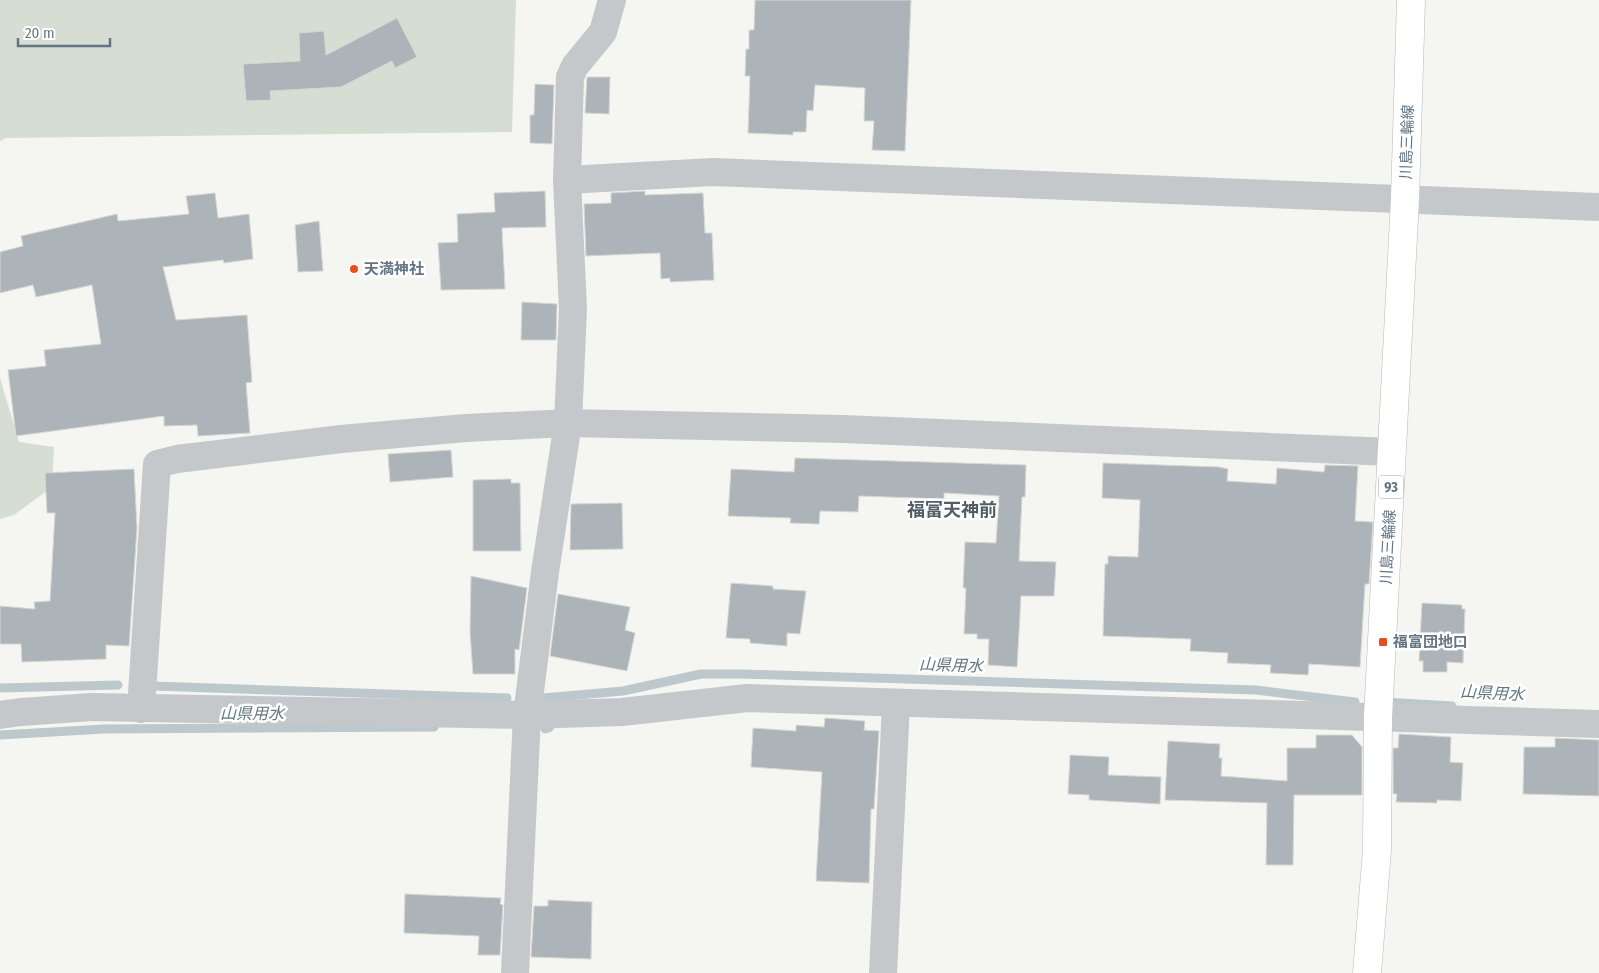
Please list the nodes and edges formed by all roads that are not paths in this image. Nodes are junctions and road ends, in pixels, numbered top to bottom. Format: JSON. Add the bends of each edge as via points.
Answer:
{"nodes":[{"id":1,"x":612,"y":0,"type":"edge"},
{"id":2,"x":1411,"y":0,"type":"edge"},
{"id":3,"x":567,"y":180,"type":"junction"},
{"id":4,"x":1405,"y":199,"type":"junction"},
{"id":5,"x":1599,"y":207,"type":"edge"},
{"id":6,"x":568,"y":423,"type":"junction"},
{"id":7,"x":1392,"y":452,"type":"junction"},
{"id":8,"x":896,"y":704,"type":"junction"},
{"id":9,"x":141,"y":709,"type":"junction"},
{"id":10,"x":528,"y":714,"type":"junction"},
{"id":11,"x":0,"y":716,"type":"edge"},
{"id":12,"x":1378,"y":717,"type":"junction"},
{"id":13,"x":1599,"y":724,"type":"edge"},
{"id":14,"x":515,"y":973,"type":"edge"},
{"id":15,"x":883,"y":973,"type":"edge"},
{"id":16,"x":1367,"y":973,"type":"edge"}],
"edges":[{"from":1,"to":3,"type":"street","via":[[604,32],[575,66],[570,77]]},
{"from":2,"to":4,"type":"main road","name":"川島三輪線","number":"93"},
{"from":3,"to":4,"type":"street","via":[[713,172]]},
{"from":3,"to":6,"type":"street","via":[[573,309]]},
{"from":4,"to":5,"type":"street"},
{"from":4,"to":7,"type":"main road","name":"川島三輪線","number":"93"},
{"from":6,"to":7,"type":"street","via":[[843,429]]},
{"from":6,"to":9,"type":"street","via":[[341,439],[157,464]]},
{"from":6,"to":10,"type":"street"},
{"from":7,"to":12,"type":"main road","name":"川島三輪線","number":"93"},
{"from":8,"to":10,"type":"street","via":[[747,698],[622,712]]},
{"from":8,"to":12,"type":"street"},
{"from":8,"to":15,"type":"street"},
{"from":9,"to":10,"type":"street"},
{"from":9,"to":11,"type":"street","via":[[92,707]]},
{"from":10,"to":14,"type":"street"},
{"from":12,"to":13,"type":"street"},
{"from":12,"to":16,"type":"main road","name":"川島三輪線","number":"93","via":[[1377,850]]}]}
